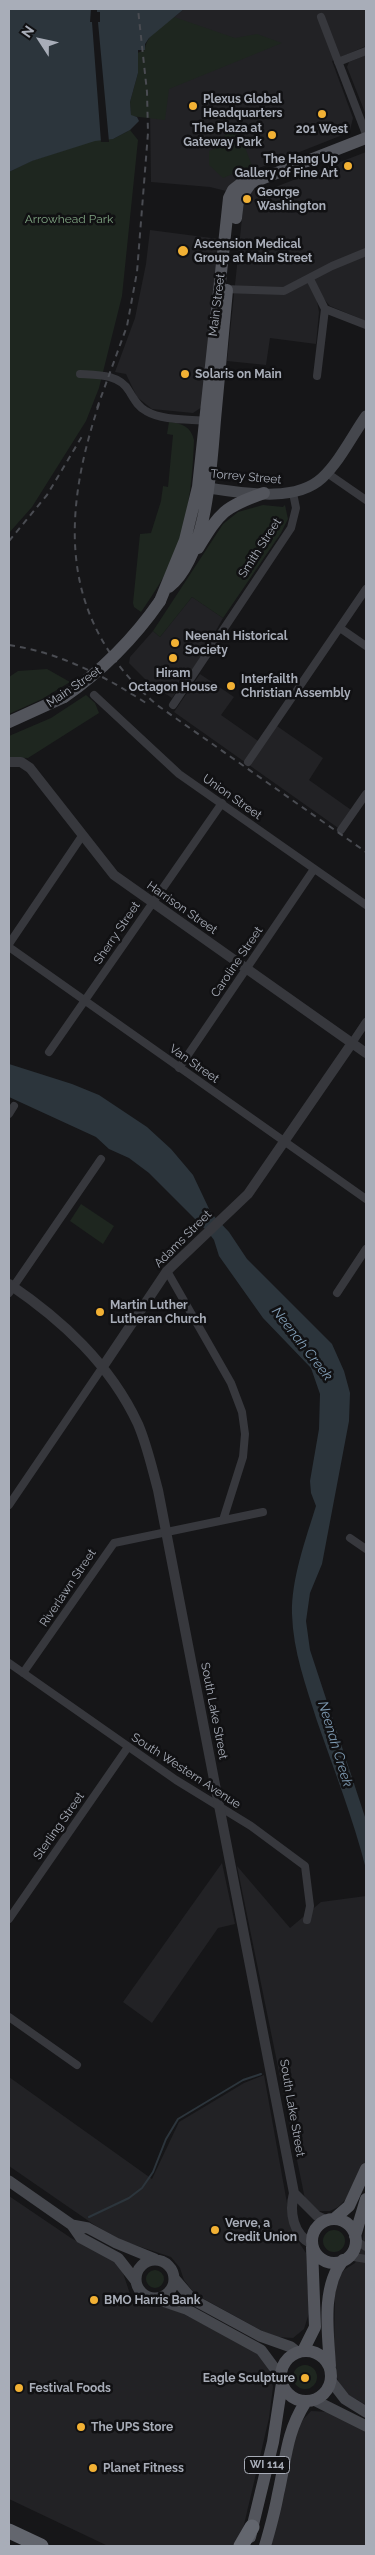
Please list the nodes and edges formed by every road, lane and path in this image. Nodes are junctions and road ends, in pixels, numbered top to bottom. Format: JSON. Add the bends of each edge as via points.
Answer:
{"nodes":[{"id":1,"x":321,"y":17,"type":"dead end"},
{"id":2,"x":366,"y":51,"type":"edge"},
{"id":3,"x":338,"y":62,"type":"junction"},
{"id":4,"x":366,"y":136,"type":"edge"},
{"id":5,"x":366,"y":252,"type":"edge"},
{"id":6,"x":310,"y":279,"type":"junction"},
{"id":7,"x":223,"y":289,"type":"junction"},
{"id":8,"x":325,"y":309,"type":"junction"},
{"id":9,"x":366,"y":325,"type":"edge"},
{"id":10,"x":80,"y":374,"type":"dead end"},
{"id":11,"x":317,"y":376,"type":"dead end"},
{"id":12,"x":366,"y":416,"type":"edge"},
{"id":13,"x":210,"y":421,"type":"junction"},
{"id":14,"x":327,"y":473,"type":"junction"},
{"id":15,"x":203,"y":487,"type":"junction"},
{"id":16,"x":264,"y":493,"type":"junction"},
{"id":17,"x":293,"y":493,"type":"junction"},
{"id":18,"x":366,"y":500,"type":"edge"},
{"id":19,"x":188,"y":559,"type":"junction"},
{"id":20,"x":366,"y":589,"type":"edge"},
{"id":21,"x":163,"y":595,"type":"junction"},
{"id":22,"x":340,"y":628,"type":"junction"},
{"id":23,"x":366,"y":646,"type":"edge"},
{"id":24,"x":94,"y":695,"type":"dead end"},
{"id":25,"x":172,"y":705,"type":"dead end"},
{"id":26,"x":9,"y":722,"type":"edge"},
{"id":27,"x":9,"y":762,"type":"edge"},
{"id":28,"x":248,"y":762,"type":"dead end"},
{"id":29,"x":366,"y":794,"type":"edge"},
{"id":30,"x":222,"y":803,"type":"junction"},
{"id":31,"x":341,"y":830,"type":"dead end"},
{"id":32,"x":82,"y":836,"type":"junction"},
{"id":33,"x":314,"y":869,"type":"junction"},
{"id":34,"x":152,"y":902,"type":"junction"},
{"id":35,"x":366,"y":906,"type":"edge"},
{"id":36,"x":9,"y":946,"type":"edge"},
{"id":37,"x":246,"y":969,"type":"junction"},
{"id":38,"x":84,"y":1001,"type":"junction"},
{"id":39,"x":366,"y":1022,"type":"edge"},
{"id":40,"x":352,"y":1043,"type":"junction"},
{"id":41,"x":49,"y":1052,"type":"dead end"},
{"id":42,"x":366,"y":1052,"type":"edge"},
{"id":43,"x":179,"y":1068,"type":"junction"},
{"id":44,"x":14,"y":1106,"type":"dead end"},
{"id":45,"x":9,"y":1114,"type":"edge"},
{"id":46,"x":284,"y":1142,"type":"junction"},
{"id":47,"x":101,"y":1159,"type":"dead end"},
{"id":48,"x":366,"y":1199,"type":"edge"},
{"id":49,"x":366,"y":1249,"type":"edge"},
{"id":50,"x":167,"y":1271,"type":"junction"},
{"id":51,"x":10,"y":1288,"type":"edge"},
{"id":52,"x":337,"y":1293,"type":"dead end"},
{"id":53,"x":102,"y":1368,"type":"junction"},
{"id":54,"x":9,"y":1505,"type":"edge"},
{"id":55,"x":263,"y":1512,"type":"dead end"},
{"id":56,"x":223,"y":1520,"type":"junction"},
{"id":57,"x":166,"y":1531,"type":"junction"},
{"id":58,"x":350,"y":1538,"type":"dead end"},
{"id":59,"x":366,"y":1549,"type":"edge"},
{"id":60,"x":9,"y":1663,"type":"edge"},
{"id":61,"x":23,"y":1673,"type":"junction"},
{"id":62,"x":128,"y":1747,"type":"junction"},
{"id":63,"x":220,"y":1809,"type":"junction"},
{"id":64,"x":9,"y":1919,"type":"edge"},
{"id":65,"x":307,"y":1920,"type":"dead end"},
{"id":66,"x":9,"y":2017,"type":"edge"},
{"id":67,"x":77,"y":2065,"type":"dead end"},
{"id":68,"x":366,"y":2170,"type":"edge"},
{"id":69,"x":9,"y":2181,"type":"edge"},
{"id":70,"x":294,"y":2193,"type":"junction"},
{"id":71,"x":366,"y":2199,"type":"edge"},
{"id":72,"x":292,"y":2210,"type":"junction"},
{"id":73,"x":325,"y":2218,"type":"junction"},
{"id":74,"x":72,"y":2224,"type":"junction"},
{"id":75,"x":359,"y":2241,"type":"edge"},
{"id":76,"x":312,"y":2245,"type":"junction"},
{"id":77,"x":346,"y":2258,"type":"junction"},
{"id":78,"x":155,"y":2259,"type":"junction"},
{"id":79,"x":366,"y":2259,"type":"edge"},
{"id":80,"x":174,"y":2278,"type":"junction"},
{"id":81,"x":136,"y":2282,"type":"junction"},
{"id":82,"x":154,"y":2298,"type":"junction"},
{"id":83,"x":300,"y":2350,"type":"junction"},
{"id":84,"x":330,"y":2366,"type":"junction"},
{"id":85,"x":281,"y":2380,"type":"junction"},
{"id":86,"x":331,"y":2381,"type":"junction"},
{"id":87,"x":310,"y":2401,"type":"junction"},
{"id":88,"x":366,"y":2412,"type":"edge"},
{"id":89,"x":366,"y":2426,"type":"edge"},
{"id":90,"x":252,"y":2527,"type":"junction"},
{"id":91,"x":9,"y":2531,"type":"edge"},
{"id":92,"x":41,"y":2546,"type":"edge"},
{"id":93,"x":241,"y":2546,"type":"edge"},
{"id":94,"x":247,"y":2546,"type":"edge"},
{"id":95,"x":265,"y":2546,"type":"edge"}],
"edges":[{"from":1,"to":3,"type":"street"},
{"from":2,"to":3,"type":"street"},
{"from":3,"to":4,"type":"street"},
{"from":4,"to":7,"type":"main road","name":"Main Street","via":[[252,184],[240,184],[229,198]]},
{"from":5,"to":6,"type":"street"},
{"from":6,"to":7,"type":"street","via":[[284,291]]},
{"from":6,"to":8,"type":"street"},
{"from":7,"to":13,"type":"main road","name":"Main Street"},
{"from":8,"to":9,"type":"street"},
{"from":8,"to":11,"type":"street"},
{"from":10,"to":13,"type":"street","via":[[114,379],[128,390],[138,406],[154,415]]},
{"from":12,"to":14,"type":"main road"},
{"from":13,"to":15,"type":"main road","name":"Main Street"},
{"from":14,"to":17,"type":"main road","via":[[310,486]]},
{"from":14,"to":18,"type":"street"},
{"from":15,"to":16,"type":"main road","name":"Torrey Street"},
{"from":15,"to":19,"type":"main road","name":"Main Street","via":[[202,522]]},
{"from":15,"to":21,"type":"main road","name":"Main Street"},
{"from":16,"to":17,"type":"main road","name":"Torrey Street"},
{"from":16,"to":19,"type":"main road","via":[[235,503],[224,511]]},
{"from":17,"to":25,"type":"street","name":"Smith Street","via":[[296,508],[290,528]]},
{"from":19,"to":21,"type":"main road","name":"Main Street"},
{"from":20,"to":22,"type":"street"},
{"from":21,"to":26,"type":"main road","name":"Main Street","bridge":true,"via":[[136,634],[93,676],[64,697]]},
{"from":22,"to":23,"type":"street"},
{"from":22,"to":28,"type":"street"},
{"from":24,"to":30,"type":"street","name":"Union Street","via":[[179,774]]},
{"from":27,"to":32,"type":"street","name":"Harrison Street","via":[[21,762],[30,768]]},
{"from":29,"to":31,"type":"street"},
{"from":30,"to":33,"type":"street","name":"Union Street"},
{"from":30,"to":34,"type":"street","name":"Sherry Street"},
{"from":32,"to":34,"type":"street","name":"Harrison Street","via":[[114,875]]},
{"from":32,"to":36,"type":"street"},
{"from":33,"to":35,"type":"street","name":"Union Street"},
{"from":33,"to":37,"type":"street","name":"Caroline Street"},
{"from":34,"to":37,"type":"street","name":"Harrison Street"},
{"from":34,"to":38,"type":"street","name":"Sherry Street"},
{"from":36,"to":38,"type":"street","name":"Van Street"},
{"from":37,"to":40,"type":"street","name":"Harrison Street"},
{"from":37,"to":43,"type":"street","name":"Caroline Street"},
{"from":38,"to":41,"type":"street","name":"Sherry Street"},
{"from":38,"to":43,"type":"street","name":"Van Street"},
{"from":39,"to":40,"type":"street","name":"Adams Street"},
{"from":40,"to":42,"type":"street","name":"Harrison Street"},
{"from":40,"to":46,"type":"street","name":"Adams Street"},
{"from":43,"to":46,"type":"street","name":"Van Street"},
{"from":44,"to":45,"type":"street"},
{"from":46,"to":48,"type":"street","name":"Van Street"},
{"from":46,"to":50,"type":"street","name":"Adams Street","via":[[248,1194]]},
{"from":47,"to":51,"type":"street"},
{"from":49,"to":52,"type":"street"},
{"from":50,"to":53,"type":"street","name":"Adams Street"},
{"from":50,"to":56,"type":"street","via":[[231,1383],[242,1412],[243,1456]]},
{"from":51,"to":53,"type":"street","name":"South Lake Street","via":[[66,1327]]},
{"from":53,"to":54,"type":"street","name":"Adams Street"},
{"from":53,"to":57,"type":"street","name":"South Lake Street","via":[[129,1408],[144,1441]]},
{"from":55,"to":56,"type":"street","name":"Riverlawn Street"},
{"from":56,"to":57,"type":"street","name":"Riverlawn Street"},
{"from":57,"to":61,"type":"street","name":"Riverlawn Street","via":[[110,1546]]},
{"from":57,"to":63,"type":"street","name":"South Lake Street"},
{"from":58,"to":59,"type":"street"},
{"from":60,"to":61,"type":"street","name":"South Western Avenue"},
{"from":61,"to":62,"type":"street","name":"South Western Avenue"},
{"from":62,"to":63,"type":"street","name":"South Western Avenue"},
{"from":62,"to":64,"type":"street","name":"Sterling Street"},
{"from":63,"to":65,"type":"street","name":"South Western Avenue","via":[[251,1826],[305,1866],[310,1906]]},
{"from":63,"to":70,"type":"street","name":"South Lake Street"},
{"from":66,"to":67,"type":"street"},
{"from":68,"to":73,"type":"main road","via":[[352,2202]]},
{"from":69,"to":74,"type":"main road"},
{"from":70,"to":72,"type":"street","name":"South Lake Street"},
{"from":70,"to":73,"type":"street"},
{"from":71,"to":75,"type":"main road"},
{"from":72,"to":73,"type":"street"},
{"from":72,"to":76,"type":"street","name":"South Lake Street","via":[[298,2232]]},
{"from":73,"to":75,"type":"main road","via":[[347,2223]]},
{"from":73,"to":76,"type":"main road","via":[[316,2228]]},
{"from":74,"to":78,"type":"main road","via":[[88,2228]]},
{"from":74,"to":81,"type":"main road","via":[[81,2238],[123,2262]]},
{"from":75,"to":77,"type":"main road"},
{"from":76,"to":77,"type":"main road","via":[[323,2260],[336,2262]]},
{"from":76,"to":83,"type":"main road","via":[[315,2327]]},
{"from":77,"to":79,"type":"street"},
{"from":77,"to":84,"type":"main road","via":[[333,2274],[329,2294]]},
{"from":78,"to":80,"type":"main road","via":[[167,2264]]},
{"from":78,"to":81,"type":"main road","via":[[142,2264]]},
{"from":80,"to":82,"type":"main road","via":[[166,2295]]},
{"from":80,"to":83,"type":"main road","via":[[192,2299],[260,2336]]},
{"from":81,"to":82,"type":"main road","via":[[140,2291]]},
{"from":82,"to":85,"type":"main road","via":[[186,2309],[261,2350]]},
{"from":83,"to":84,"type":"main road","via":[[319,2354]]},
{"from":83,"to":85,"type":"main road","via":[[285,2362]]},
{"from":84,"to":86,"type":"main road"},
{"from":85,"to":87,"type":"main road","via":[[290,2396]]},
{"from":85,"to":90,"type":"main road","number":"WI 114","via":[[273,2442]]},
{"from":86,"to":87,"type":"main road","via":[[327,2389]]},
{"from":86,"to":88,"type":"main road","via":[[345,2399]]},
{"from":87,"to":89,"type":"main road"},
{"from":87,"to":95,"type":"main road","number":"WI 114","via":[[293,2422]]},
{"from":90,"to":93,"type":"highway"},
{"from":90,"to":94,"type":"main road","number":"WI 114"},
{"from":91,"to":92,"type":"highway"}]}
